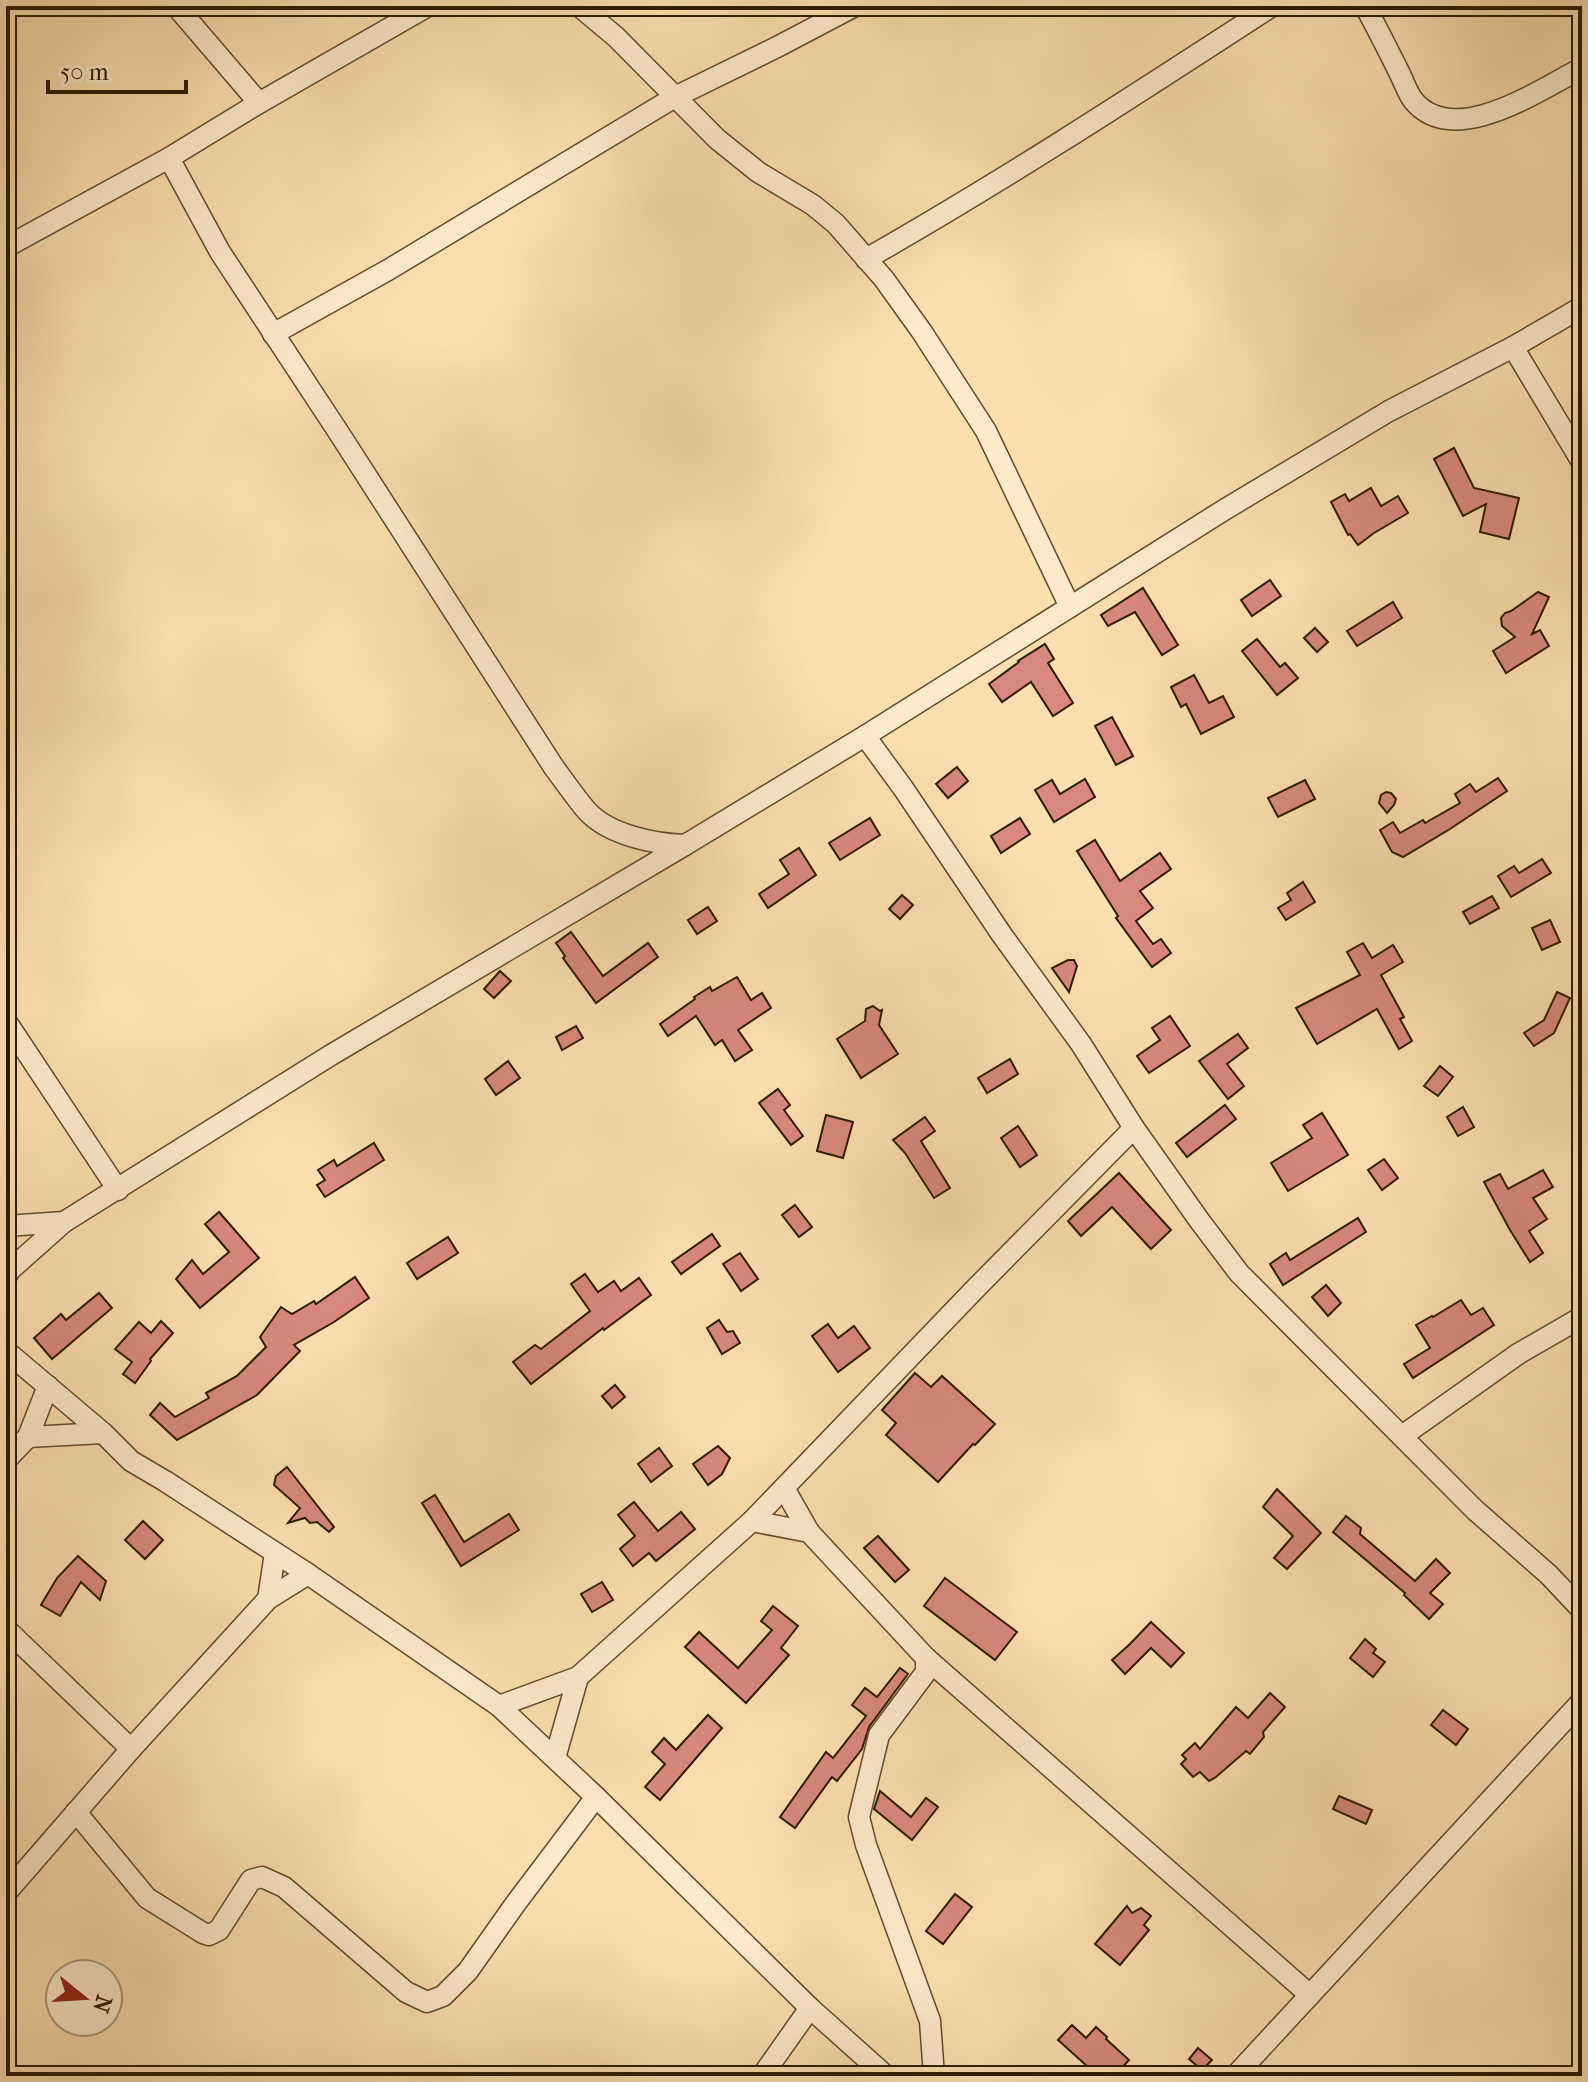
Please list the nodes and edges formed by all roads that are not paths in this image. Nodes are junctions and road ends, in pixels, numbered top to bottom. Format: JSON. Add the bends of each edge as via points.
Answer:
{"nodes":[{"id":1,"x":176,"y":6,"type":"edge"},
{"id":2,"x":428,"y":6,"type":"edge"},
{"id":3,"x":579,"y":6,"type":"edge"},
{"id":4,"x":855,"y":6,"type":"edge"},
{"id":5,"x":1272,"y":6,"type":"edge"},
{"id":6,"x":1365,"y":6,"type":"edge"},
{"id":7,"x":1582,"y":68,"type":"edge"},
{"id":8,"x":675,"y":97,"type":"junction"},
{"id":9,"x":259,"y":103,"type":"junction"},
{"id":10,"x":169,"y":158,"type":"junction"},
{"id":11,"x":6,"y":247,"type":"edge"},
{"id":12,"x":866,"y":259,"type":"junction"},
{"id":13,"x":1582,"y":307,"type":"edge"},
{"id":14,"x":273,"y":334,"type":"junction"},
{"id":15,"x":1513,"y":347,"type":"junction"},
{"id":16,"x":1582,"y":462,"type":"edge"},
{"id":17,"x":1070,"y":607,"type":"junction"},
{"id":18,"x":865,"y":736,"type":"junction"},
{"id":19,"x":685,"y":845,"type":"junction"},
{"id":20,"x":6,"y":1021,"type":"edge"},
{"id":21,"x":1134,"y":1128,"type":"junction"},
{"id":22,"x":118,"y":1190,"type":"junction"},
{"id":23,"x":64,"y":1222,"type":"junction"},
{"id":24,"x":6,"y":1226,"type":"edge"},
{"id":25,"x":6,"y":1277,"type":"edge"},
{"id":26,"x":1582,"y":1317,"type":"edge"},
{"id":27,"x":6,"y":1351,"type":"edge"},
{"id":28,"x":48,"y":1386,"type":"junction"},
{"id":29,"x":103,"y":1433,"type":"junction"},
{"id":30,"x":1402,"y":1436,"type":"junction"},
{"id":31,"x":28,"y":1437,"type":"junction"},
{"id":32,"x":6,"y":1460,"type":"edge"},
{"id":33,"x":784,"y":1488,"type":"junction"},
{"id":34,"x":752,"y":1521,"type":"junction"},
{"id":35,"x":809,"y":1532,"type":"junction"},
{"id":36,"x":275,"y":1553,"type":"junction"},
{"id":37,"x":308,"y":1574,"type":"junction"},
{"id":38,"x":268,"y":1599,"type":"junction"},
{"id":39,"x":1582,"y":1610,"type":"edge"},
{"id":40,"x":6,"y":1629,"type":"edge"},
{"id":41,"x":926,"y":1658,"type":"junction"},
{"id":42,"x":578,"y":1677,"type":"junction"},
{"id":43,"x":1582,"y":1701,"type":"edge"},
{"id":44,"x":499,"y":1706,"type":"junction"},
{"id":45,"x":131,"y":1749,"type":"junction"},
{"id":46,"x":555,"y":1758,"type":"junction"},
{"id":47,"x":596,"y":1797,"type":"junction"},
{"id":48,"x":76,"y":1812,"type":"junction"},
{"id":49,"x":6,"y":1893,"type":"edge"},
{"id":50,"x":1310,"y":1995,"type":"junction"},
{"id":51,"x":810,"y":2008,"type":"junction"},
{"id":52,"x":762,"y":2076,"type":"edge"},
{"id":53,"x":886,"y":2076,"type":"edge"},
{"id":54,"x":934,"y":2076,"type":"edge"},
{"id":55,"x":1235,"y":2076,"type":"edge"}],
"edges":[{"from":1,"to":9,"type":"street"},
{"from":2,"to":9,"type":"street"},
{"from":3,"to":8,"type":"street"},
{"from":4,"to":8,"type":"street"},
{"from":5,"to":12,"type":"street","via":[[1060,143]]},
{"from":6,"to":7,"type":"street","via":[[1410,97],[1434,117],[1482,116]]},
{"from":8,"to":12,"type":"street","via":[[758,172],[836,224]]},
{"from":8,"to":14,"type":"street"},
{"from":9,"to":10,"type":"street"},
{"from":10,"to":11,"type":"street"},
{"from":10,"to":14,"type":"street"},
{"from":12,"to":17,"type":"street","via":[[922,332],[986,431]]},
{"from":13,"to":15,"type":"street"},
{"from":14,"to":19,"type":"street","via":[[553,766],[589,813],[631,837]]},
{"from":15,"to":16,"type":"street"},
{"from":15,"to":17,"type":"street","via":[[1389,411]]},
{"from":17,"to":18,"type":"street"},
{"from":18,"to":19,"type":"street"},
{"from":18,"to":21,"type":"street"},
{"from":19,"to":22,"type":"street","via":[[331,1055]]},
{"from":20,"to":22,"type":"street"},
{"from":21,"to":30,"type":"street","via":[[1239,1273]]},
{"from":21,"to":33,"type":"street"},
{"from":22,"to":23,"type":"street"},
{"from":23,"to":24,"type":"street"},
{"from":23,"to":25,"type":"street"},
{"from":26,"to":30,"type":"street","via":[[1518,1354]]},
{"from":27,"to":28,"type":"street"},
{"from":28,"to":29,"type":"street"},
{"from":28,"to":31,"type":"street"},
{"from":29,"to":31,"type":"street"},
{"from":29,"to":36,"type":"street","via":[[131,1461]]},
{"from":30,"to":39,"type":"street"},
{"from":31,"to":32,"type":"street"},
{"from":33,"to":34,"type":"street"},
{"from":33,"to":35,"type":"street"},
{"from":34,"to":35,"type":"street"},
{"from":34,"to":42,"type":"street"},
{"from":35,"to":41,"type":"street"},
{"from":36,"to":37,"type":"street"},
{"from":36,"to":38,"type":"street"},
{"from":37,"to":38,"type":"street"},
{"from":37,"to":44,"type":"street"},
{"from":38,"to":45,"type":"street"},
{"from":40,"to":45,"type":"street"},
{"from":41,"to":50,"type":"street"},
{"from":41,"to":54,"type":"street","via":[[926,1672],[879,1735],[859,1817],[930,2021]]},
{"from":42,"to":44,"type":"street"},
{"from":42,"to":46,"type":"street"},
{"from":43,"to":50,"type":"street"},
{"from":44,"to":46,"type":"street"},
{"from":45,"to":48,"type":"street"},
{"from":46,"to":47,"type":"street"},
{"from":47,"to":48,"type":"street","via":[[468,1971],[443,1996],[427,2002],[406,1992],[284,1887],[262,1877],[251,1880],[219,1930],[203,1933],[147,1898]]},
{"from":47,"to":51,"type":"street"},
{"from":48,"to":49,"type":"street"},
{"from":50,"to":55,"type":"street"},
{"from":51,"to":52,"type":"street"},
{"from":51,"to":53,"type":"street"}]}
